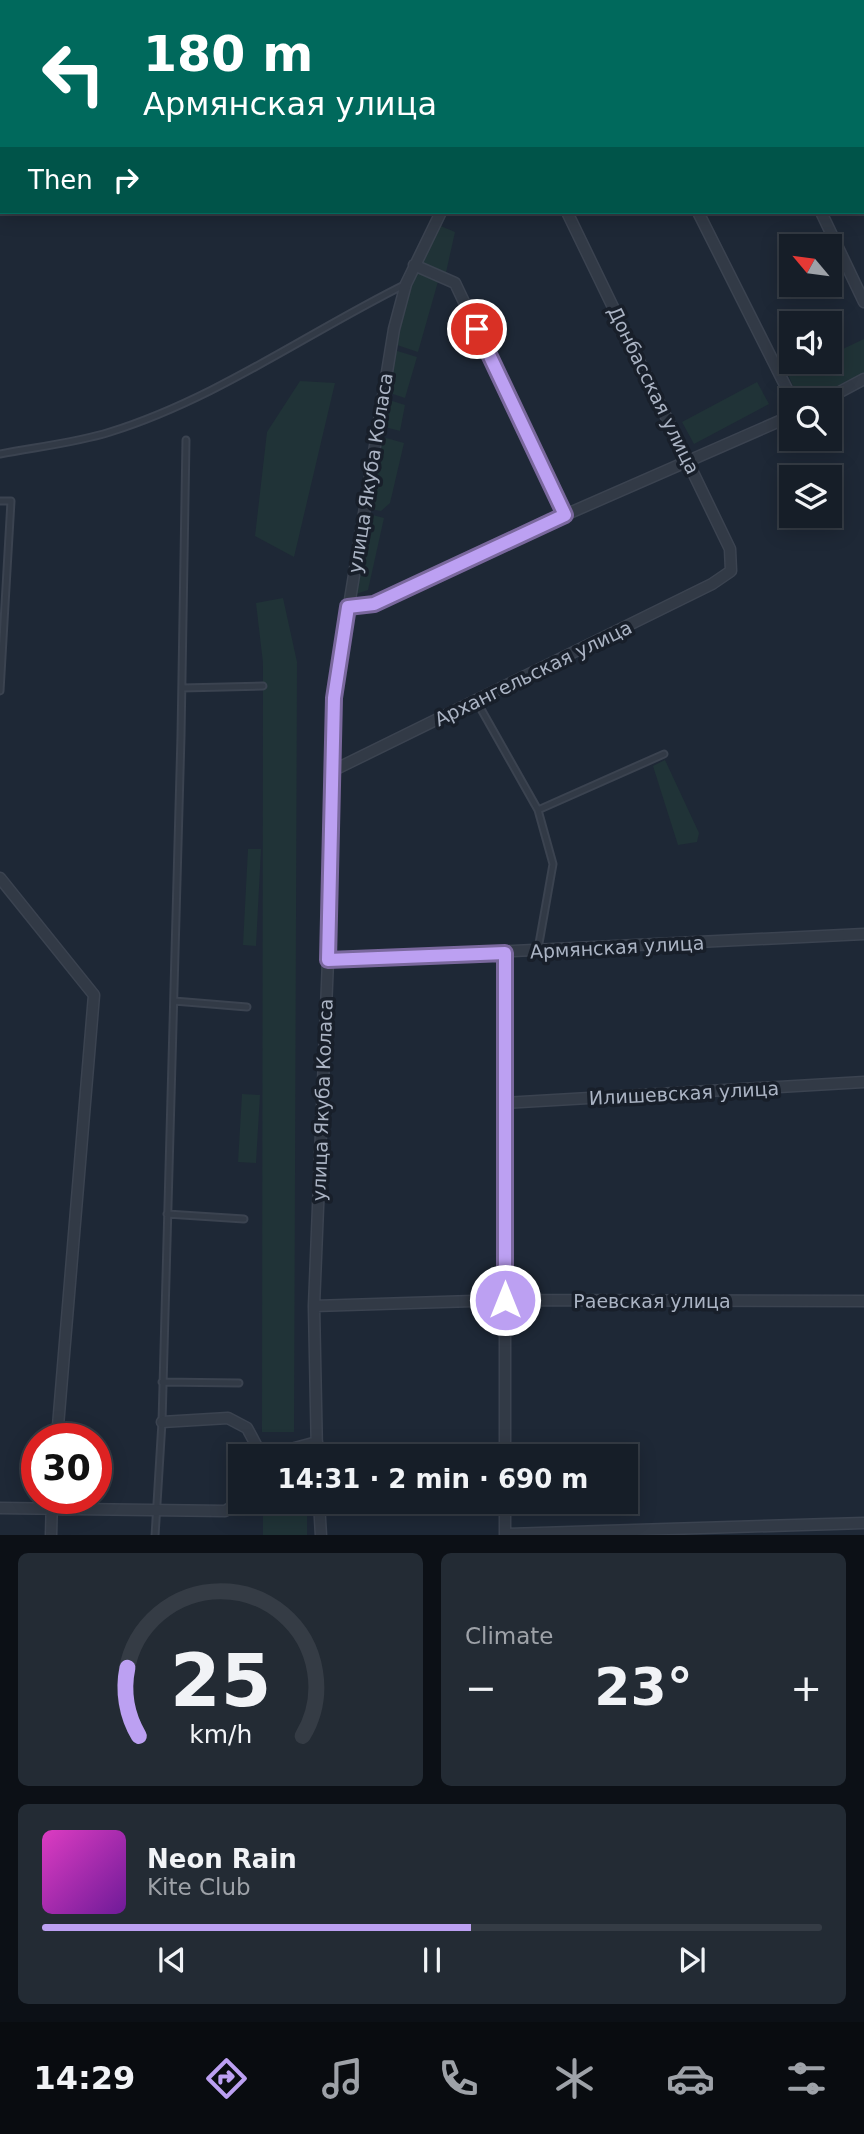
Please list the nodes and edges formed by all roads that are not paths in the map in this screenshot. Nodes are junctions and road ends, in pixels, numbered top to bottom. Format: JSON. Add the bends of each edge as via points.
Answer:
{"nodes":[{"id":1,"x":440,"y":214,"type":"edge"},
{"id":2,"x":568,"y":214,"type":"edge"},
{"id":3,"x":699,"y":214,"type":"edge"},
{"id":4,"x":822,"y":214,"type":"edge"},
{"id":5,"x":414,"y":265,"type":"junction"},
{"id":6,"x":406,"y":284,"type":"junction"},
{"id":7,"x":864,"y":302,"type":"edge"},
{"id":8,"x":864,"y":379,"type":"edge"},
{"id":9,"x":786,"y":388,"type":"edge"},
{"id":10,"x":842,"y":391,"type":"edge"},
{"id":11,"x":779,"y":421,"type":"edge"},
{"id":12,"x":186,"y":440,"type":"dead end"},
{"id":13,"x":0,"y":454,"type":"edge"},
{"id":14,"x":689,"y":461,"type":"junction"},
{"id":15,"x":0,"y":501,"type":"edge"},
{"id":16,"x":565,"y":515,"type":"junction"},
{"id":17,"x":4,"y":560,"type":"edge"},
{"id":18,"x":731,"y":571,"type":"joint"},
{"id":19,"x":348,"y":607,"type":"junction"},
{"id":20,"x":263,"y":686,"type":"dead end"},
{"id":21,"x":182,"y":688,"type":"junction"},
{"id":22,"x":0,"y":691,"type":"edge"},
{"id":23,"x":477,"y":702,"type":"junction"},
{"id":24,"x":664,"y":754,"type":"dead end"},
{"id":25,"x":332,"y":771,"type":"junction"},
{"id":26,"x":538,"y":810,"type":"junction"},
{"id":27,"x":0,"y":878,"type":"edge"},
{"id":28,"x":864,"y":934,"type":"edge"},
{"id":29,"x":537,"y":952,"type":"junction"},
{"id":30,"x":505,"y":953,"type":"junction"},
{"id":31,"x":328,"y":960,"type":"junction"},
{"id":32,"x":173,"y":1001,"type":"junction"},
{"id":33,"x":247,"y":1007,"type":"dead end"},
{"id":34,"x":864,"y":1082,"type":"edge"},
{"id":35,"x":505,"y":1103,"type":"junction"},
{"id":36,"x":167,"y":1214,"type":"junction"},
{"id":37,"x":244,"y":1219,"type":"dead end"},
{"id":38,"x":505,"y":1300,"type":"junction"},
{"id":39,"x":864,"y":1301,"type":"edge"},
{"id":40,"x":314,"y":1306,"type":"junction"},
{"id":41,"x":162,"y":1382,"type":"junction"},
{"id":42,"x":239,"y":1383,"type":"dead end"},
{"id":43,"x":162,"y":1422,"type":"junction"},
{"id":44,"x":58,"y":1423,"type":"edge"},
{"id":45,"x":317,"y":1441,"type":"joint"},
{"id":46,"x":256,"y":1444,"type":"edge"},
{"id":47,"x":306,"y":1444,"type":"edge"},
{"id":48,"x":505,"y":1444,"type":"edge"},
{"id":49,"x":0,"y":1508,"type":"edge"},
{"id":50,"x":21,"y":1509,"type":"edge"},
{"id":51,"x":228,"y":1509,"type":"edge"},
{"id":52,"x":112,"y":1511,"type":"edge"},
{"id":53,"x":156,"y":1511,"type":"junction"},
{"id":54,"x":51,"y":1514,"type":"edge"},
{"id":55,"x":319,"y":1514,"type":"edge"},
{"id":56,"x":505,"y":1514,"type":"edge"},
{"id":57,"x":864,"y":1523,"type":"edge"},
{"id":58,"x":505,"y":1534,"type":"edge"},
{"id":59,"x":51,"y":1535,"type":"edge"},
{"id":60,"x":155,"y":1535,"type":"edge"},
{"id":61,"x":320,"y":1535,"type":"edge"}],
"edges":[{"from":1,"to":5,"type":"street","name":"улица Якуба Коласа"},
{"from":2,"to":14,"type":"street","name":"Донбасская улица"},
{"from":3,"to":9,"type":"street"},
{"from":4,"to":7,"type":"street"},
{"from":5,"to":6,"type":"street","name":"улица Якуба Коласа"},
{"from":5,"to":16,"type":"street","via":[[455,283]]},
{"from":6,"to":13,"type":"lane","via":[[342,315],[273,359],[179,405],[109,432]]},
{"from":6,"to":19,"type":"street","name":"улица Якуба Коласа","via":[[390,346]]},
{"from":8,"to":10,"type":"street"},
{"from":11,"to":14,"type":"street"},
{"from":12,"to":21,"type":"lane"},
{"from":14,"to":16,"type":"street"},
{"from":14,"to":18,"type":"street","name":"Донбасская улица","via":[[730,549]]},
{"from":15,"to":17,"type":"lane","via":[[10,501]]},
{"from":16,"to":19,"type":"street","via":[[374,604]]},
{"from":17,"to":22,"type":"lane"},
{"from":18,"to":23,"type":"street","name":"Архангельская улица"},
{"from":19,"to":25,"type":"street","name":"улица Якуба Коласа","via":[[334,698]]},
{"from":20,"to":21,"type":"lane"},
{"from":21,"to":32,"type":"lane"},
{"from":23,"to":25,"type":"street","name":"Архангельская улица"},
{"from":23,"to":26,"type":"lane"},
{"from":24,"to":26,"type":"lane"},
{"from":25,"to":31,"type":"street","name":"улица Якуба Коласа"},
{"from":26,"to":29,"type":"lane","via":[[553,864]]},
{"from":27,"to":44,"type":"street","via":[[94,995]]},
{"from":28,"to":29,"type":"street","name":"Армянская улица"},
{"from":29,"to":30,"type":"street","name":"Армянская улица"},
{"from":30,"to":31,"type":"street","name":"Армянская улица"},
{"from":30,"to":35,"type":"street"},
{"from":31,"to":40,"type":"street","name":"улица Якуба Коласа"},
{"from":32,"to":33,"type":"lane"},
{"from":32,"to":36,"type":"lane"},
{"from":34,"to":35,"type":"street","name":"Илишевская улица"},
{"from":35,"to":38,"type":"street"},
{"from":36,"to":37,"type":"lane"},
{"from":36,"to":41,"type":"lane"},
{"from":38,"to":39,"type":"street","name":"Раевская улица"},
{"from":38,"to":40,"type":"street","name":"Раевская улица"},
{"from":38,"to":48,"type":"street"},
{"from":40,"to":45,"type":"street","name":"улица Якуба Коласа"},
{"from":41,"to":42,"type":"lane"},
{"from":41,"to":43,"type":"lane"},
{"from":43,"to":46,"type":"street","via":[[228,1418],[247,1428]]},
{"from":43,"to":53,"type":"lane"},
{"from":45,"to":47,"type":"street"},
{"from":49,"to":50,"type":"street"},
{"from":51,"to":53,"type":"street"},
{"from":52,"to":53,"type":"street"},
{"from":53,"to":60,"type":"lane"},
{"from":54,"to":59,"type":"street"},
{"from":55,"to":61,"type":"street"},
{"from":56,"to":58,"type":"street"},
{"from":57,"to":58,"type":"street"}]}
